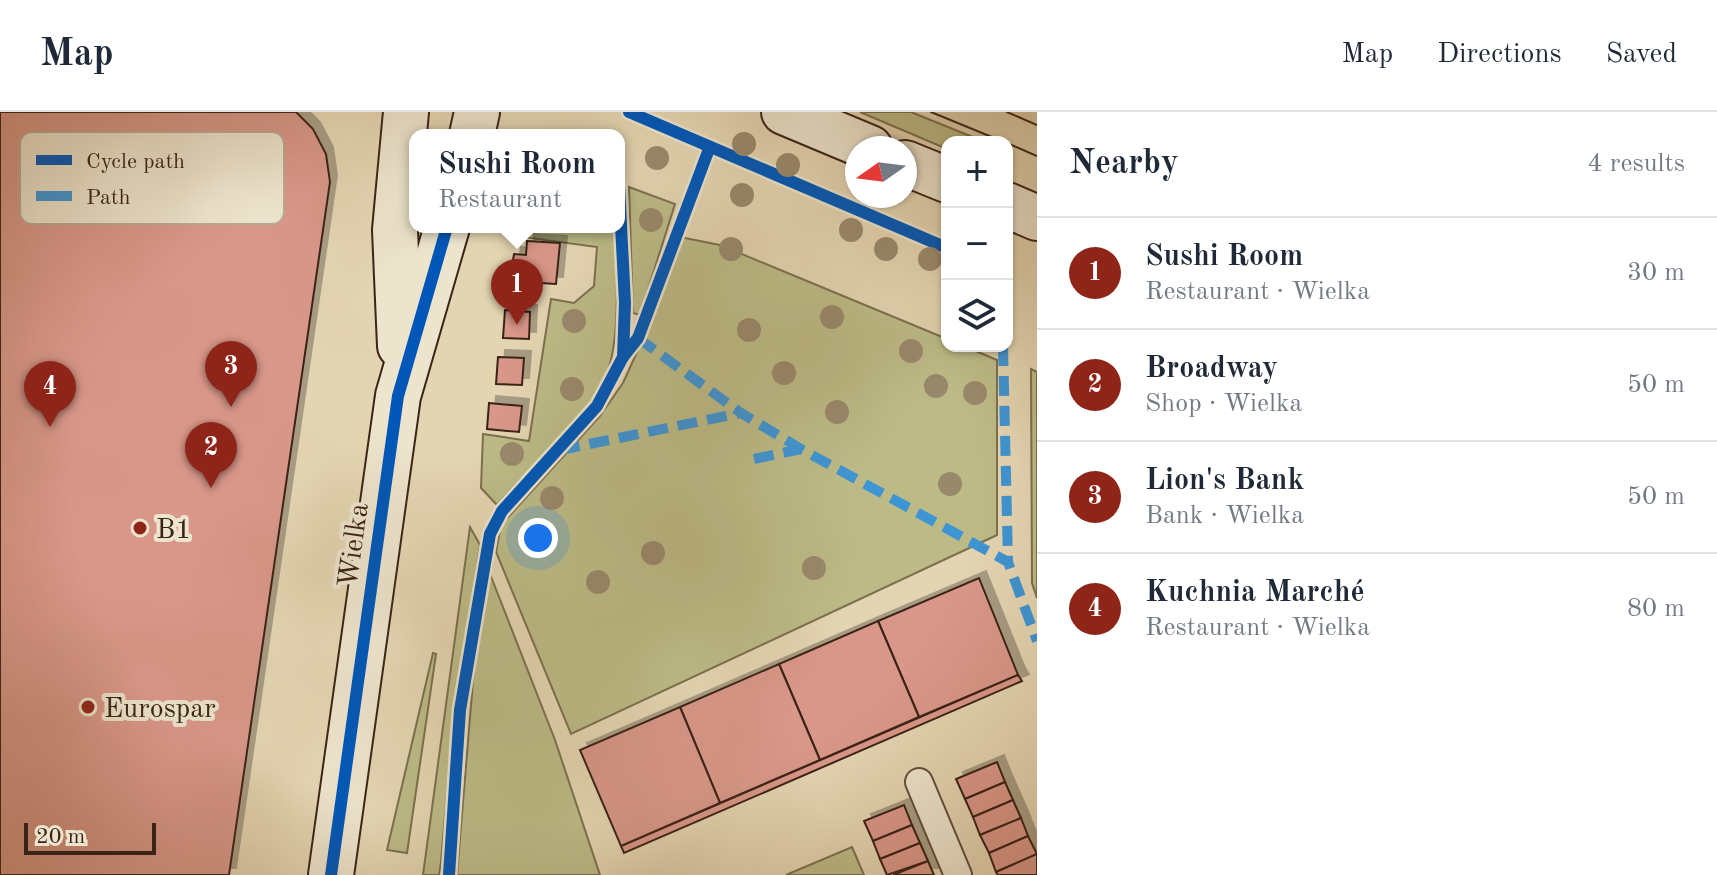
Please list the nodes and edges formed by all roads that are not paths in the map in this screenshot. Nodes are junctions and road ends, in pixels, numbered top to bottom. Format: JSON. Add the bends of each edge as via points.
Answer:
{"nodes":[{"id":1,"x":406,"y":112,"type":"edge"},
{"id":2,"x":784,"y":112,"type":"edge"},
{"id":3,"x":845,"y":138,"type":"edge"},
{"id":4,"x":917,"y":168,"type":"edge"},
{"id":5,"x":941,"y":178,"type":"edge"},
{"id":6,"x":1013,"y":208,"type":"edge"},
{"id":7,"x":1037,"y":218,"type":"edge"},
{"id":8,"x":445,"y":233,"type":"edge"},
{"id":9,"x":401,"y":376,"type":"junction"},
{"id":10,"x":919,"y":782,"type":"dead end"},
{"id":11,"x":331,"y":875,"type":"edge"},
{"id":12,"x":958,"y":875,"type":"edge"}],
"edges":[{"from":1,"to":9,"type":"street","name":"Wielka","via":[[395,230]]},
{"from":2,"to":3,"type":"street"},
{"from":4,"to":5,"type":"street"},
{"from":6,"to":7,"type":"street"},
{"from":8,"to":9,"type":"street","name":"Wielka"},
{"from":9,"to":11,"type":"street","name":"Wielka"},
{"from":10,"to":12,"type":"lane"}]}
